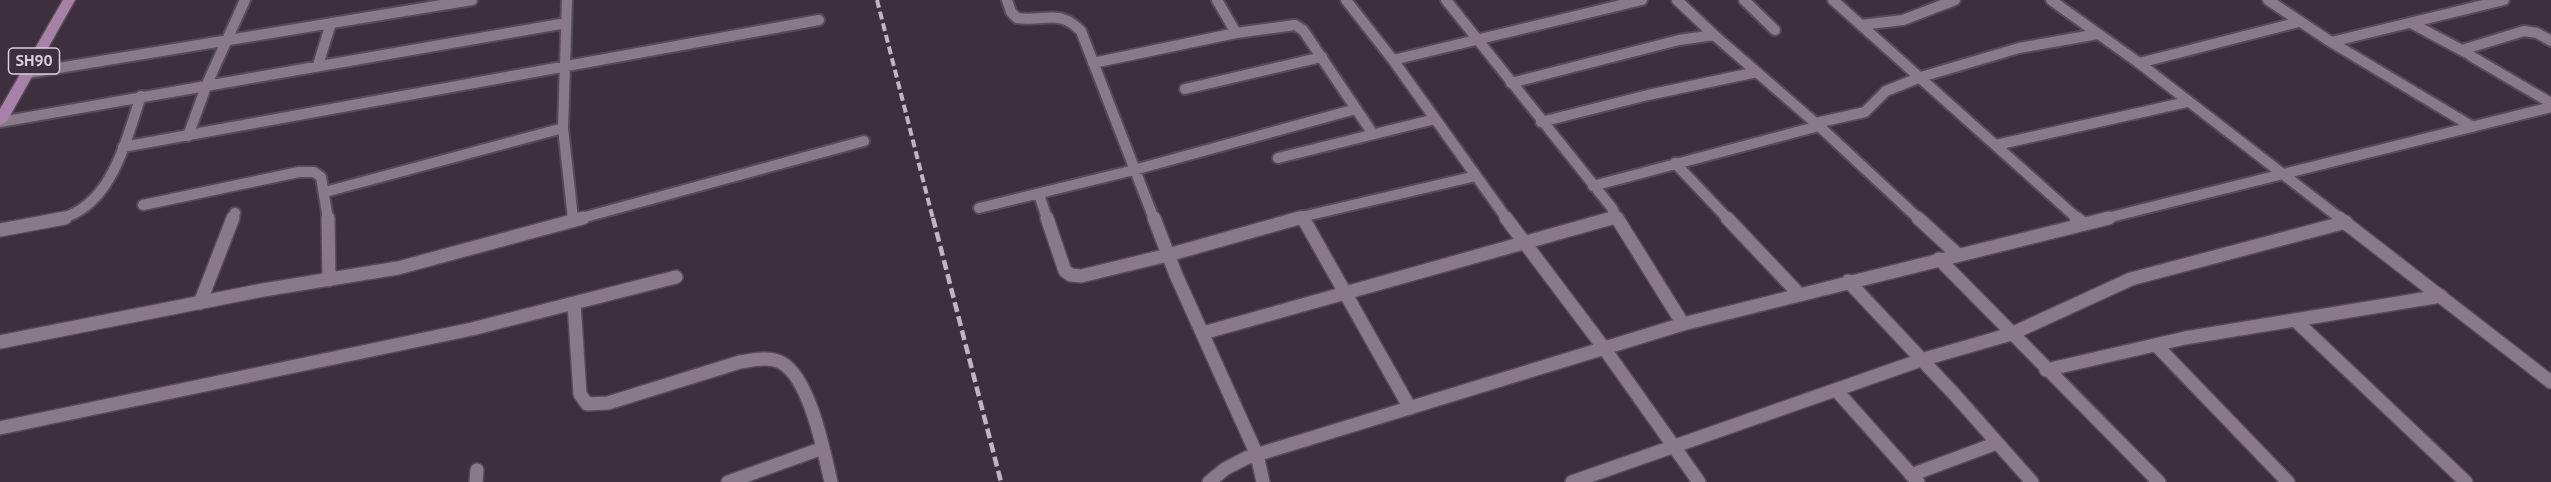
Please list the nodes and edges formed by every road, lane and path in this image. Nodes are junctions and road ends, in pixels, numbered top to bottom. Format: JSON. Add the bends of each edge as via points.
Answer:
{"nodes":[{"id":1,"x":69,"y":0,"type":"edge"},
{"id":2,"x":245,"y":0,"type":"edge"},
{"id":3,"x":472,"y":0,"type":"edge"},
{"id":4,"x":567,"y":0,"type":"edge"},
{"id":5,"x":1007,"y":0,"type":"edge"},
{"id":6,"x":1217,"y":0,"type":"edge"},
{"id":7,"x":1346,"y":0,"type":"edge"},
{"id":8,"x":1446,"y":0,"type":"edge"},
{"id":9,"x":1642,"y":0,"type":"edge"},
{"id":10,"x":1677,"y":0,"type":"edge"},
{"id":11,"x":1744,"y":0,"type":"edge"},
{"id":12,"x":1833,"y":0,"type":"edge"},
{"id":13,"x":1955,"y":0,"type":"edge"},
{"id":14,"x":2051,"y":0,"type":"edge"},
{"id":15,"x":2268,"y":0,"type":"edge"},
{"id":16,"x":2504,"y":0,"type":"edge"},
{"id":17,"x":425,"y":4,"type":"edge"},
{"id":18,"x":819,"y":20,"type":"dead end"},
{"id":19,"x":2299,"y":22,"type":"junction"},
{"id":20,"x":331,"y":23,"type":"junction"},
{"id":21,"x":566,"y":23,"type":"junction"},
{"id":22,"x":2411,"y":23,"type":"junction"},
{"id":23,"x":1862,"y":25,"type":"junction"},
{"id":24,"x":1775,"y":30,"type":"dead end"},
{"id":25,"x":1236,"y":33,"type":"junction"},
{"id":26,"x":2098,"y":34,"type":"junction"},
{"id":27,"x":1714,"y":35,"type":"junction"},
{"id":28,"x":227,"y":40,"type":"junction"},
{"id":29,"x":1478,"y":41,"type":"junction"},
{"id":30,"x":2551,"y":41,"type":"edge"},
{"id":31,"x":2331,"y":42,"type":"junction"},
{"id":32,"x":2467,"y":53,"type":"junction"},
{"id":33,"x":1322,"y":57,"type":"junction"},
{"id":34,"x":1393,"y":60,"type":"junction"},
{"id":35,"x":1093,"y":63,"type":"junction"},
{"id":36,"x":2139,"y":63,"type":"junction"},
{"id":37,"x":318,"y":65,"type":"junction"},
{"id":38,"x":565,"y":68,"type":"junction"},
{"id":39,"x":1756,"y":72,"type":"junction"},
{"id":40,"x":28,"y":73,"type":"junction"},
{"id":41,"x":1921,"y":77,"type":"junction"},
{"id":42,"x":1511,"y":83,"type":"junction"},
{"id":43,"x":207,"y":84,"type":"junction"},
{"id":44,"x":1185,"y":89,"type":"dead end"},
{"id":45,"x":141,"y":96,"type":"junction"},
{"id":46,"x":2187,"y":102,"type":"junction"},
{"id":47,"x":2551,"y":103,"type":"edge"},
{"id":48,"x":2551,"y":108,"type":"edge"},
{"id":49,"x":1356,"y":109,"type":"junction"},
{"id":50,"x":1435,"y":119,"type":"junction"},
{"id":51,"x":0,"y":122,"type":"edge"},
{"id":52,"x":1542,"y":122,"type":"junction"},
{"id":53,"x":1817,"y":125,"type":"junction"},
{"id":54,"x":2473,"y":127,"type":"junction"},
{"id":55,"x":563,"y":128,"type":"junction"},
{"id":56,"x":1373,"y":135,"type":"junction"},
{"id":57,"x":188,"y":136,"type":"junction"},
{"id":58,"x":864,"y":141,"type":"dead end"},
{"id":59,"x":1996,"y":145,"type":"junction"},
{"id":60,"x":123,"y":147,"type":"junction"},
{"id":61,"x":1278,"y":158,"type":"dead end"},
{"id":62,"x":1675,"y":163,"type":"junction"},
{"id":63,"x":1134,"y":170,"type":"junction"},
{"id":64,"x":2281,"y":174,"type":"junction"},
{"id":65,"x":1476,"y":176,"type":"junction"},
{"id":66,"x":1593,"y":186,"type":"junction"},
{"id":67,"x":325,"y":192,"type":"junction"},
{"id":68,"x":1039,"y":194,"type":"junction"},
{"id":69,"x":143,"y":205,"type":"dead end"},
{"id":70,"x":979,"y":208,"type":"dead end"},
{"id":71,"x":235,"y":213,"type":"dead end"},
{"id":72,"x":1615,"y":215,"type":"junction"},
{"id":73,"x":1302,"y":216,"type":"junction"},
{"id":74,"x":573,"y":220,"type":"junction"},
{"id":75,"x":2346,"y":222,"type":"junction"},
{"id":76,"x":2082,"y":223,"type":"junction"},
{"id":77,"x":0,"y":230,"type":"edge"},
{"id":78,"x":1522,"y":241,"type":"junction"},
{"id":79,"x":1168,"y":255,"type":"junction"},
{"id":80,"x":1957,"y":255,"type":"junction"},
{"id":81,"x":1939,"y":259,"type":"junction"},
{"id":82,"x":676,"y":277,"type":"dead end"},
{"id":83,"x":329,"y":280,"type":"junction"},
{"id":84,"x":1848,"y":281,"type":"junction"},
{"id":85,"x":1345,"y":294,"type":"junction"},
{"id":86,"x":1799,"y":294,"type":"junction"},
{"id":87,"x":2441,"y":296,"type":"junction"},
{"id":88,"x":200,"y":303,"type":"junction"},
{"id":89,"x":574,"y":303,"type":"junction"},
{"id":90,"x":2296,"y":321,"type":"junction"},
{"id":91,"x":1683,"y":324,"type":"junction"},
{"id":92,"x":1203,"y":333,"type":"junction"},
{"id":93,"x":2011,"y":334,"type":"junction"},
{"id":94,"x":0,"y":342,"type":"edge"},
{"id":95,"x":2156,"y":345,"type":"junction"},
{"id":96,"x":1604,"y":348,"type":"junction"},
{"id":97,"x":1921,"y":360,"type":"junction"},
{"id":98,"x":2046,"y":370,"type":"junction"},
{"id":99,"x":2551,"y":382,"type":"edge"},
{"id":100,"x":1836,"y":390,"type":"junction"},
{"id":101,"x":1410,"y":408,"type":"junction"},
{"id":102,"x":0,"y":428,"type":"edge"},
{"id":103,"x":1997,"y":443,"type":"junction"},
{"id":104,"x":1674,"y":447,"type":"junction"},
{"id":105,"x":823,"y":448,"type":"junction"},
{"id":106,"x":1257,"y":455,"type":"junction"},
{"id":107,"x":1912,"y":479,"type":"edge"},
{"id":108,"x":728,"y":482,"type":"edge"},
{"id":109,"x":831,"y":482,"type":"edge"},
{"id":110,"x":1209,"y":482,"type":"edge"},
{"id":111,"x":1263,"y":482,"type":"edge"},
{"id":112,"x":1572,"y":482,"type":"edge"},
{"id":113,"x":1699,"y":482,"type":"edge"},
{"id":114,"x":2032,"y":482,"type":"edge"},
{"id":115,"x":2159,"y":482,"type":"edge"},
{"id":116,"x":2287,"y":482,"type":"edge"},
{"id":117,"x":2466,"y":482,"type":"edge"}],
"edges":[{"from":1,"to":40,"type":"main road","number":"SH90"},
{"from":2,"to":28,"type":"street"},
{"from":3,"to":17,"type":"street"},
{"from":4,"to":21,"type":"street"},
{"from":5,"to":35,"type":"street","via":[[1012,15],[1018,19],[1069,18],[1081,31]]},
{"from":6,"to":25,"type":"street"},
{"from":7,"to":34,"type":"street"},
{"from":8,"to":29,"type":"street"},
{"from":9,"to":29,"type":"street"},
{"from":10,"to":27,"type":"street"},
{"from":11,"to":24,"type":"street"},
{"from":12,"to":23,"type":"street"},
{"from":13,"to":23,"type":"street","via":[[1903,20]]},
{"from":14,"to":26,"type":"street"},
{"from":15,"to":19,"type":"street"},
{"from":16,"to":22,"type":"street"},
{"from":17,"to":20,"type":"street"},
{"from":18,"to":38,"type":"street"},
{"from":19,"to":31,"type":"street"},
{"from":19,"to":36,"type":"street"},
{"from":20,"to":28,"type":"street"},
{"from":20,"to":37,"type":"street"},
{"from":21,"to":37,"type":"street"},
{"from":21,"to":38,"type":"street"},
{"from":22,"to":31,"type":"street"},
{"from":22,"to":32,"type":"street"},
{"from":23,"to":41,"type":"street"},
{"from":25,"to":33,"type":"street","via":[[1295,25]]},
{"from":25,"to":35,"type":"street"},
{"from":26,"to":36,"type":"street"},
{"from":26,"to":41,"type":"street","via":[[2019,48]]},
{"from":27,"to":39,"type":"street"},
{"from":27,"to":42,"type":"street","via":[[1679,40]]},
{"from":28,"to":40,"type":"street"},
{"from":28,"to":43,"type":"street"},
{"from":29,"to":34,"type":"street"},
{"from":29,"to":42,"type":"street"},
{"from":30,"to":32,"type":"street","via":[[2524,31],[2467,47]]},
{"from":31,"to":54,"type":"street"},
{"from":32,"to":47,"type":"street"},
{"from":33,"to":44,"type":"street"},
{"from":33,"to":49,"type":"street"},
{"from":34,"to":50,"type":"street"},
{"from":35,"to":63,"type":"street"},
{"from":36,"to":46,"type":"street"},
{"from":37,"to":43,"type":"street"},
{"from":38,"to":55,"type":"street"},
{"from":38,"to":57,"type":"street"},
{"from":39,"to":52,"type":"street"},
{"from":39,"to":53,"type":"street"},
{"from":40,"to":51,"type":"main road","number":"SH90"},
{"from":41,"to":53,"type":"street","via":[[1886,91],[1865,112]]},
{"from":41,"to":59,"type":"street"},
{"from":42,"to":52,"type":"street"},
{"from":43,"to":45,"type":"street"},
{"from":43,"to":57,"type":"street"},
{"from":45,"to":51,"type":"street"},
{"from":45,"to":60,"type":"street"},
{"from":46,"to":59,"type":"street"},
{"from":46,"to":64,"type":"street"},
{"from":48,"to":54,"type":"street"},
{"from":49,"to":56,"type":"street"},
{"from":49,"to":63,"type":"street"},
{"from":50,"to":56,"type":"street"},
{"from":50,"to":65,"type":"street"},
{"from":52,"to":66,"type":"street"},
{"from":53,"to":62,"type":"street"},
{"from":53,"to":80,"type":"street"},
{"from":54,"to":64,"type":"street"},
{"from":55,"to":67,"type":"street"},
{"from":55,"to":74,"type":"street"},
{"from":56,"to":61,"type":"street"},
{"from":57,"to":60,"type":"street"},
{"from":58,"to":74,"type":"street"},
{"from":59,"to":76,"type":"street"},
{"from":60,"to":77,"type":"street","via":[[99,196],[80,212]]},
{"from":62,"to":66,"type":"street"},
{"from":62,"to":86,"type":"street"},
{"from":63,"to":68,"type":"street"},
{"from":63,"to":79,"type":"street"},
{"from":64,"to":75,"type":"street"},
{"from":64,"to":76,"type":"street"},
{"from":65,"to":73,"type":"street"},
{"from":65,"to":78,"type":"street"},
{"from":66,"to":72,"type":"street"},
{"from":67,"to":69,"type":"street","via":[[321,177],[314,172],[299,172]]},
{"from":67,"to":83,"type":"street"},
{"from":68,"to":70,"type":"street"},
{"from":68,"to":79,"type":"street","via":[[1065,271],[1071,276]]},
{"from":71,"to":88,"type":"street"},
{"from":72,"to":78,"type":"street"},
{"from":72,"to":91,"type":"street"},
{"from":73,"to":79,"type":"street"},
{"from":73,"to":85,"type":"street"},
{"from":74,"to":83,"type":"street","via":[[398,268]]},
{"from":75,"to":87,"type":"street"},
{"from":75,"to":93,"type":"street","via":[[2131,279]]},
{"from":76,"to":80,"type":"street"},
{"from":78,"to":85,"type":"street"},
{"from":78,"to":96,"type":"street"},
{"from":79,"to":92,"type":"street"},
{"from":80,"to":81,"type":"street"},
{"from":81,"to":84,"type":"street"},
{"from":81,"to":93,"type":"street"},
{"from":82,"to":89,"type":"street"},
{"from":83,"to":88,"type":"street"},
{"from":84,"to":86,"type":"street"},
{"from":84,"to":97,"type":"street"},
{"from":85,"to":92,"type":"street"},
{"from":85,"to":101,"type":"street"},
{"from":86,"to":91,"type":"street"},
{"from":87,"to":90,"type":"street"},
{"from":87,"to":99,"type":"street"},
{"from":88,"to":94,"type":"street"},
{"from":89,"to":102,"type":"street","via":[[472,330]]},
{"from":89,"to":105,"type":"street","via":[[580,394],[587,404],[608,403],[740,362],[781,362],[800,382]]},
{"from":90,"to":95,"type":"street"},
{"from":90,"to":117,"type":"street"},
{"from":91,"to":96,"type":"street"},
{"from":92,"to":106,"type":"street"},
{"from":93,"to":97,"type":"street"},
{"from":93,"to":98,"type":"street"},
{"from":95,"to":98,"type":"street"},
{"from":95,"to":116,"type":"street"},
{"from":96,"to":101,"type":"street"},
{"from":96,"to":104,"type":"street"},
{"from":97,"to":100,"type":"street"},
{"from":97,"to":103,"type":"street"},
{"from":98,"to":115,"type":"street"},
{"from":100,"to":104,"type":"street"},
{"from":100,"to":107,"type":"street"},
{"from":101,"to":106,"type":"street"},
{"from":103,"to":107,"type":"street"},
{"from":103,"to":114,"type":"street"},
{"from":104,"to":112,"type":"street"},
{"from":104,"to":113,"type":"street"},
{"from":105,"to":108,"type":"street"},
{"from":105,"to":109,"type":"street"},
{"from":106,"to":110,"type":"street","via":[[1225,469]]},
{"from":106,"to":111,"type":"street"}]}
